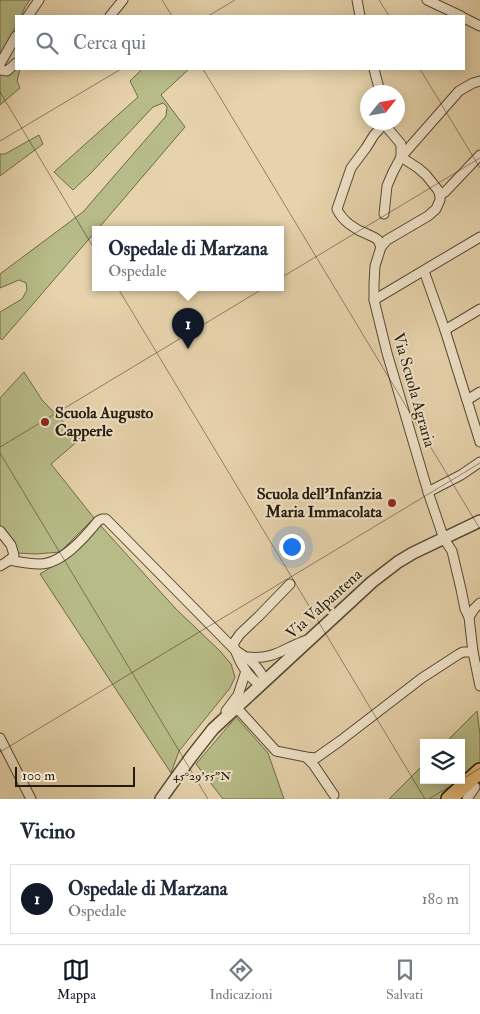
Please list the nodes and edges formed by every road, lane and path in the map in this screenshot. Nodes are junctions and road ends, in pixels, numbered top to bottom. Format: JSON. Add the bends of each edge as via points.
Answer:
{"nodes":[{"id":1,"x":39,"y":0,"type":"edge"},
{"id":2,"x":123,"y":0,"type":"edge"},
{"id":3,"x":357,"y":0,"type":"edge"},
{"id":4,"x":427,"y":0,"type":"edge"},
{"id":5,"x":29,"y":15,"type":"edge"},
{"id":6,"x":111,"y":15,"type":"edge"},
{"id":7,"x":360,"y":15,"type":"edge"},
{"id":8,"x":458,"y":15,"type":"edge"},
{"id":9,"x":465,"y":18,"type":"edge"},
{"id":10,"x":480,"y":26,"type":"edge"},
{"id":11,"x":15,"y":38,"type":"edge"},
{"id":12,"x":0,"y":64,"type":"edge"},
{"id":13,"x":15,"y":64,"type":"edge"},
{"id":14,"x":0,"y":70,"type":"edge"},
{"id":15,"x":374,"y":70,"type":"edge"},
{"id":16,"x":480,"y":81,"type":"edge"},
{"id":17,"x":378,"y":85,"type":"edge"},
{"id":18,"x":378,"y":130,"type":"edge"},
{"id":19,"x":390,"y":130,"type":"edge"},
{"id":20,"x":480,"y":155,"type":"edge"},
{"id":21,"x":401,"y":157,"type":"junction"},
{"id":22,"x":440,"y":195,"type":"junction"},
{"id":23,"x":384,"y":214,"type":"dead end"},
{"id":24,"x":480,"y":237,"type":"edge"},
{"id":25,"x":381,"y":247,"type":"junction"},
{"id":26,"x":424,"y":271,"type":"junction"},
{"id":27,"x":374,"y":300,"type":"junction"},
{"id":28,"x":480,"y":309,"type":"edge"},
{"id":29,"x":445,"y":330,"type":"junction"},
{"id":30,"x":480,"y":392,"type":"edge"},
{"id":31,"x":467,"y":400,"type":"junction"},
{"id":32,"x":480,"y":442,"type":"edge"},
{"id":33,"x":480,"y":462,"type":"edge"},
{"id":34,"x":428,"y":492,"type":"junction"},
{"id":35,"x":480,"y":521,"type":"edge"},
{"id":36,"x":0,"y":531,"type":"edge"},
{"id":37,"x":444,"y":539,"type":"junction"},
{"id":38,"x":9,"y":560,"type":"junction"},
{"id":39,"x":0,"y":566,"type":"edge"},
{"id":40,"x":290,"y":584,"type":"dead end"},
{"id":41,"x":480,"y":603,"type":"edge"},
{"id":42,"x":469,"y":617,"type":"junction"},
{"id":43,"x":310,"y":638,"type":"junction"},
{"id":44,"x":235,"y":650,"type":"junction"},
{"id":45,"x":473,"y":652,"type":"junction"},
{"id":46,"x":246,"y":657,"type":"junction"},
{"id":47,"x":246,"y":671,"type":"junction"},
{"id":48,"x":263,"y":683,"type":"junction"},
{"id":49,"x":480,"y":686,"type":"edge"},
{"id":50,"x":236,"y":707,"type":"junction"},
{"id":51,"x":213,"y":730,"type":"junction"},
{"id":52,"x":0,"y":738,"type":"edge"},
{"id":53,"x":306,"y":757,"type":"junction"},
{"id":54,"x":480,"y":771,"type":"edge"},
{"id":55,"x":474,"y":787,"type":"dead end"},
{"id":56,"x":334,"y":795,"type":"dead end"},
{"id":57,"x":31,"y":799,"type":"edge"},
{"id":58,"x":161,"y":799,"type":"edge"},
{"id":59,"x":449,"y":799,"type":"edge"},
{"id":60,"x":468,"y":799,"type":"edge"}],
"edges":[{"from":1,"to":5,"type":"street"},
{"from":2,"to":6,"type":"street"},
{"from":3,"to":7,"type":"street"},
{"from":4,"to":8,"type":"street"},
{"from":9,"to":10,"type":"street"},
{"from":11,"to":12,"type":"street"},
{"from":13,"to":14,"type":"street","via":[[7,71]]},
{"from":15,"to":17,"type":"street"},
{"from":16,"to":21,"type":"street","via":[[459,91]]},
{"from":18,"to":25,"type":"street","via":[[351,168],[337,209],[348,223],[374,237]]},
{"from":19,"to":21,"type":"street","via":[[401,144]]},
{"from":20,"to":22,"type":"street"},
{"from":21,"to":22,"type":"street","via":[[426,175]]},
{"from":21,"to":23,"type":"street","via":[[387,186]]},
{"from":22,"to":25,"type":"street","via":[[438,205],[428,216],[387,240]]},
{"from":24,"to":26,"type":"street"},
{"from":25,"to":27,"type":"street","name":"Via Scuola Agraria","via":[[375,266]]},
{"from":26,"to":27,"type":"street"},
{"from":26,"to":29,"type":"street"},
{"from":27,"to":34,"type":"street","name":"Via Scuola Agraria"},
{"from":28,"to":29,"type":"street"},
{"from":29,"to":31,"type":"street"},
{"from":30,"to":31,"type":"street"},
{"from":31,"to":32,"type":"street"},
{"from":33,"to":34,"type":"street"},
{"from":34,"to":37,"type":"street","name":"Via Scuola Agraria"},
{"from":35,"to":37,"type":"street","name":"Via Valpantena"},
{"from":36,"to":38,"type":"street","via":[[13,550],[14,555]]},
{"from":37,"to":42,"type":"street","via":[[452,551]]},
{"from":37,"to":43,"type":"street","name":"Via Valpantena","via":[[413,553],[385,572]]},
{"from":38,"to":39,"type":"street"},
{"from":38,"to":44,"type":"street","via":[[41,564],[58,558],[98,521],[106,519]]},
{"from":40,"to":44,"type":"street","via":[[240,634],[233,644]]},
{"from":41,"to":42,"type":"street"},
{"from":42,"to":45,"type":"street"},
{"from":43,"to":46,"type":"street","via":[[274,655]]},
{"from":43,"to":48,"type":"street","name":"Via Valpantena"},
{"from":44,"to":46,"type":"street"},
{"from":44,"to":47,"type":"street"},
{"from":45,"to":49,"type":"street"},
{"from":45,"to":53,"type":"street","via":[[459,654],[422,678],[316,758]]},
{"from":46,"to":48,"type":"street","via":[[260,669]]},
{"from":47,"to":48,"type":"street","via":[[255,682]]},
{"from":47,"to":51,"type":"street","via":[[238,695]]},
{"from":48,"to":50,"type":"street","name":"Via Valpantena"},
{"from":50,"to":51,"type":"street","name":"Via Valpantena"},
{"from":50,"to":53,"type":"street","via":[[276,750]]},
{"from":51,"to":58,"type":"street","name":"Via Valpantena"},
{"from":52,"to":57,"type":"street"},
{"from":53,"to":56,"type":"street"},
{"from":54,"to":59,"type":"highway"},
{"from":55,"to":60,"type":"street"}]}
